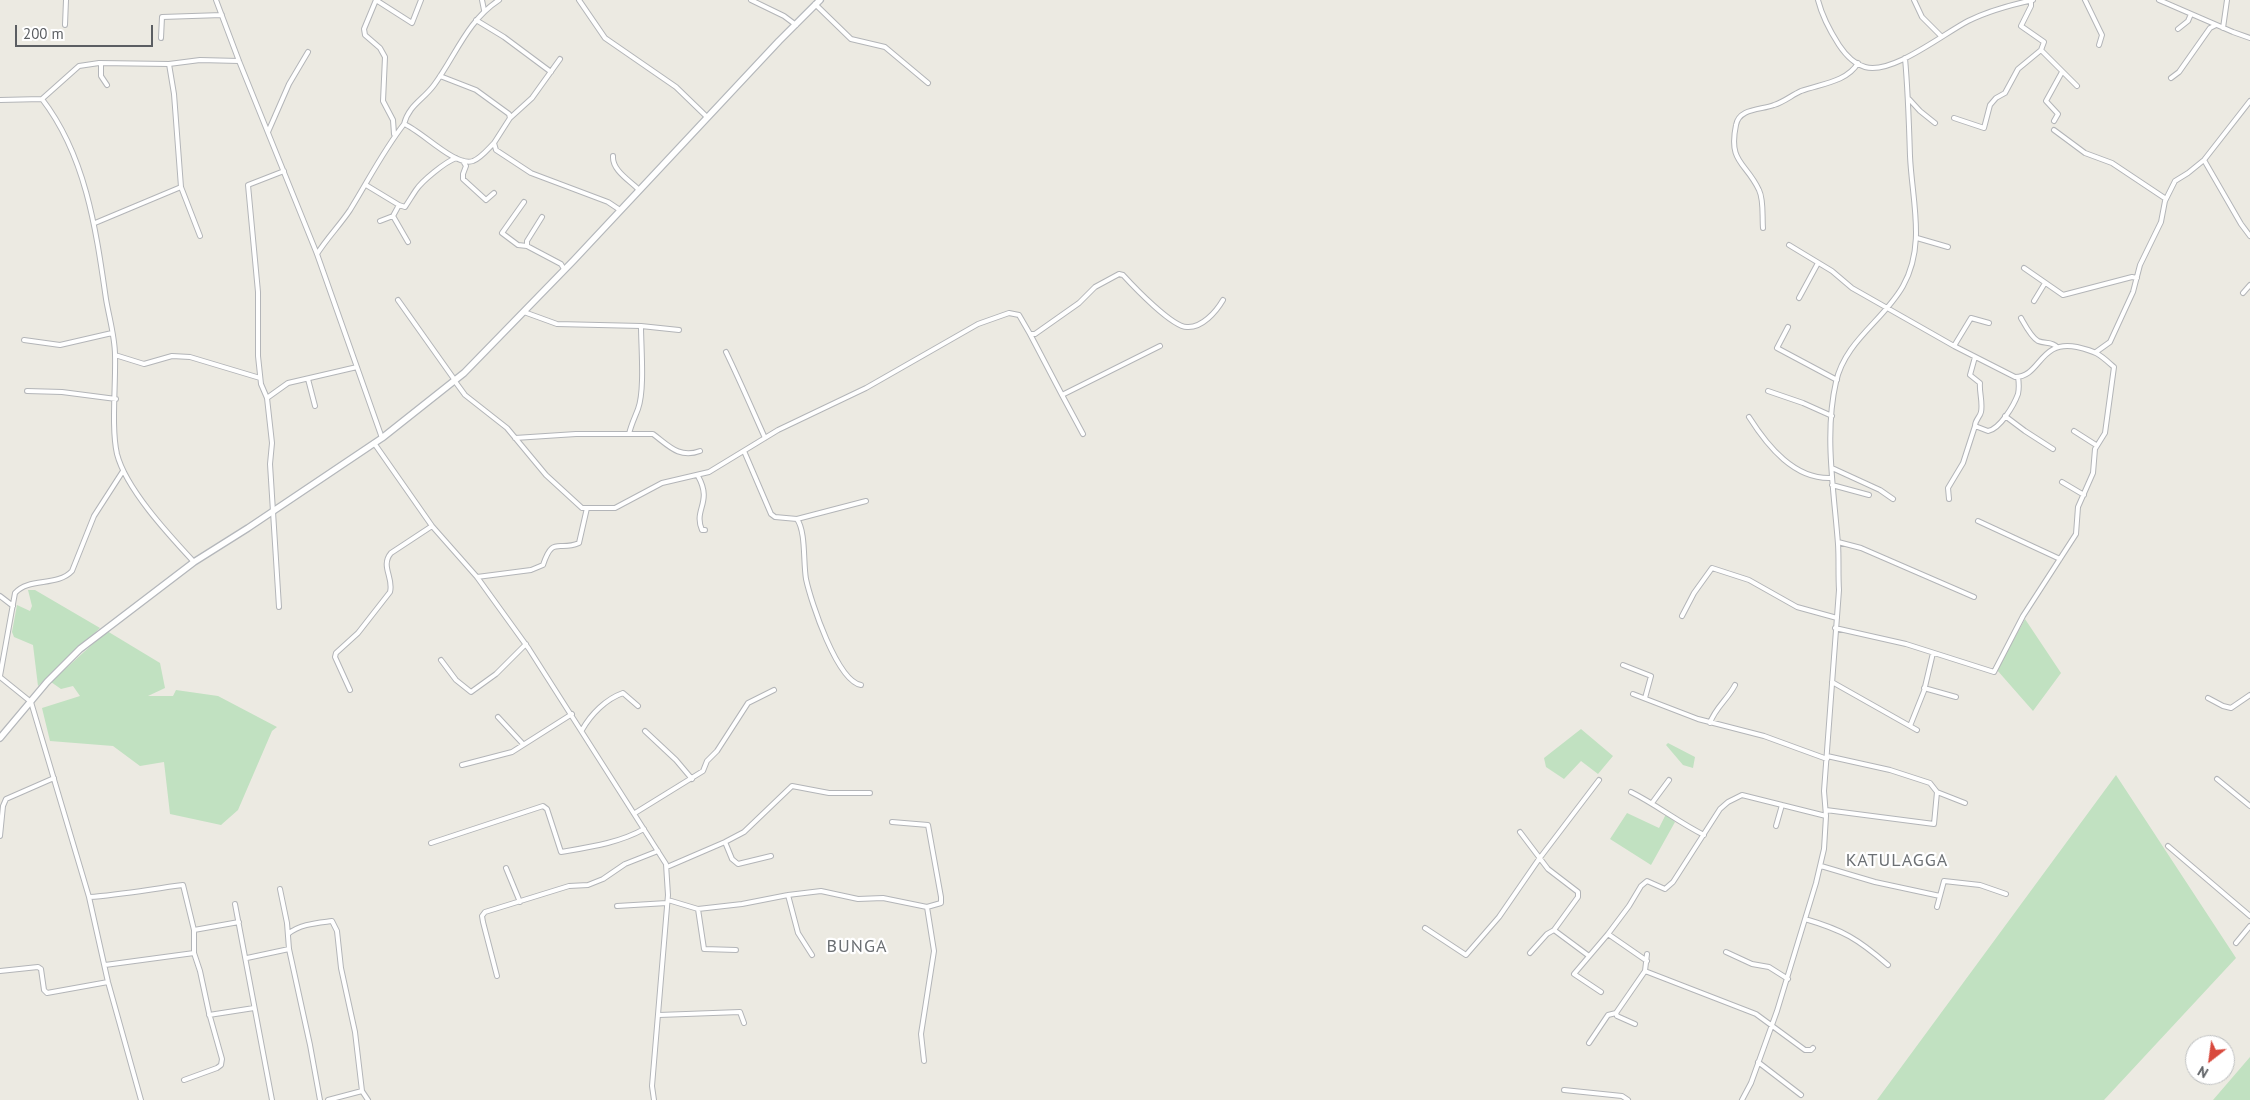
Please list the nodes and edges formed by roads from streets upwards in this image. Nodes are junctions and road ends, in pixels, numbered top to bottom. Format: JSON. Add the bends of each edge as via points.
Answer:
{"nodes":[{"id":1,"x":66,"y":0,"type":"edge"},
{"id":2,"x":216,"y":0,"type":"edge"},
{"id":3,"x":376,"y":0,"type":"edge"},
{"id":4,"x":421,"y":0,"type":"edge"},
{"id":5,"x":482,"y":0,"type":"edge"},
{"id":6,"x":499,"y":0,"type":"edge"},
{"id":7,"x":579,"y":0,"type":"edge"},
{"id":8,"x":751,"y":0,"type":"edge"},
{"id":9,"x":1818,"y":0,"type":"edge"},
{"id":10,"x":1914,"y":0,"type":"edge"},
{"id":11,"x":2032,"y":0,"type":"edge"},
{"id":12,"x":2085,"y":0,"type":"edge"},
{"id":13,"x":2159,"y":0,"type":"edge"},
{"id":14,"x":2227,"y":0,"type":"edge"},
{"id":15,"x":2165,"y":1,"type":"edge"},
{"id":16,"x":817,"y":2,"type":"edge"},
{"id":17,"x":484,"y":10,"type":"junction"},
{"id":18,"x":222,"y":14,"type":"junction"},
{"id":19,"x":2191,"y":14,"type":"junction"},
{"id":20,"x":476,"y":20,"type":"junction"},
{"id":21,"x":66,"y":25,"type":"dead end"},
{"id":22,"x":796,"y":25,"type":"junction"},
{"id":23,"x":2216,"y":25,"type":"junction"},
{"id":24,"x":2223,"y":28,"type":"junction"},
{"id":25,"x":2178,"y":29,"type":"dead end"},
{"id":26,"x":1941,"y":36,"type":"junction"},
{"id":27,"x":161,"y":38,"type":"dead end"},
{"id":28,"x":2250,"y":38,"type":"edge"},
{"id":29,"x":2099,"y":45,"type":"dead end"},
{"id":30,"x":2041,"y":50,"type":"junction"},
{"id":31,"x":308,"y":52,"type":"dead end"},
{"id":32,"x":1905,"y":58,"type":"junction"},
{"id":33,"x":560,"y":59,"type":"dead end"},
{"id":34,"x":239,"y":61,"type":"junction"},
{"id":35,"x":101,"y":63,"type":"junction"},
{"id":36,"x":1858,"y":63,"type":"junction"},
{"id":37,"x":169,"y":64,"type":"junction"},
{"id":38,"x":551,"y":72,"type":"junction"},
{"id":39,"x":2062,"y":72,"type":"junction"},
{"id":40,"x":440,"y":76,"type":"junction"},
{"id":41,"x":2170,"y":78,"type":"dead end"},
{"id":42,"x":928,"y":83,"type":"dead end"},
{"id":43,"x":107,"y":85,"type":"dead end"},
{"id":44,"x":2077,"y":86,"type":"dead end"},
{"id":45,"x":42,"y":99,"type":"junction"},
{"id":46,"x":1909,"y":99,"type":"junction"},
{"id":47,"x":0,"y":100,"type":"edge"},
{"id":48,"x":2250,"y":102,"type":"edge"},
{"id":49,"x":707,"y":117,"type":"junction"},
{"id":50,"x":510,"y":118,"type":"junction"},
{"id":51,"x":1954,"y":118,"type":"dead end"},
{"id":52,"x":2054,"y":121,"type":"dead end"},
{"id":53,"x":1935,"y":123,"type":"dead end"},
{"id":54,"x":404,"y":124,"type":"junction"},
{"id":55,"x":2054,"y":130,"type":"dead end"},
{"id":56,"x":268,"y":132,"type":"junction"},
{"id":57,"x":391,"y":141,"type":"junction"},
{"id":58,"x":494,"y":143,"type":"junction"},
{"id":59,"x":487,"y":150,"type":"junction"},
{"id":60,"x":496,"y":150,"type":"junction"},
{"id":61,"x":613,"y":156,"type":"dead end"},
{"id":62,"x":456,"y":158,"type":"junction"},
{"id":63,"x":2204,"y":160,"type":"junction"},
{"id":64,"x":463,"y":161,"type":"junction"},
{"id":65,"x":284,"y":171,"type":"junction"},
{"id":66,"x":366,"y":185,"type":"junction"},
{"id":67,"x":181,"y":187,"type":"junction"},
{"id":68,"x":638,"y":189,"type":"junction"},
{"id":69,"x":494,"y":193,"type":"dead end"},
{"id":70,"x":2166,"y":199,"type":"junction"},
{"id":71,"x":524,"y":202,"type":"dead end"},
{"id":72,"x":399,"y":206,"type":"junction"},
{"id":73,"x":620,"y":210,"type":"junction"},
{"id":74,"x":393,"y":216,"type":"junction"},
{"id":75,"x":542,"y":217,"type":"dead end"},
{"id":76,"x":380,"y":221,"type":"dead end"},
{"id":77,"x":95,"y":223,"type":"junction"},
{"id":78,"x":1763,"y":228,"type":"dead end"},
{"id":79,"x":200,"y":236,"type":"dead end"},
{"id":80,"x":2250,"y":236,"type":"edge"},
{"id":81,"x":1917,"y":238,"type":"junction"},
{"id":82,"x":408,"y":242,"type":"dead end"},
{"id":83,"x":1790,"y":245,"type":"dead end"},
{"id":84,"x":527,"y":246,"type":"junction"},
{"id":85,"x":1948,"y":248,"type":"dead end"},
{"id":86,"x":317,"y":254,"type":"junction"},
{"id":87,"x":1818,"y":263,"type":"junction"},
{"id":88,"x":2024,"y":268,"type":"dead end"},
{"id":89,"x":564,"y":269,"type":"junction"},
{"id":90,"x":2136,"y":278,"type":"junction"},
{"id":91,"x":2046,"y":283,"type":"junction"},
{"id":92,"x":2250,"y":286,"type":"edge"},
{"id":93,"x":2243,"y":293,"type":"dead end"},
{"id":94,"x":1798,"y":298,"type":"dead end"},
{"id":95,"x":398,"y":300,"type":"dead end"},
{"id":96,"x":1223,"y":300,"type":"dead end"},
{"id":97,"x":2034,"y":301,"type":"dead end"},
{"id":98,"x":1887,"y":308,"type":"junction"},
{"id":99,"x":524,"y":312,"type":"junction"},
{"id":100,"x":2021,"y":318,"type":"dead end"},
{"id":101,"x":1989,"y":323,"type":"dead end"},
{"id":102,"x":641,"y":326,"type":"junction"},
{"id":103,"x":1788,"y":327,"type":"dead end"},
{"id":104,"x":679,"y":330,"type":"dead end"},
{"id":105,"x":112,"y":333,"type":"junction"},
{"id":106,"x":1030,"y":334,"type":"junction"},
{"id":107,"x":24,"y":340,"type":"dead end"},
{"id":108,"x":1160,"y":346,"type":"dead end"},
{"id":109,"x":1954,"y":346,"type":"junction"},
{"id":110,"x":2057,"y":347,"type":"junction"},
{"id":111,"x":726,"y":352,"type":"dead end"},
{"id":112,"x":2096,"y":352,"type":"junction"},
{"id":113,"x":115,"y":355,"type":"junction"},
{"id":114,"x":1975,"y":357,"type":"junction"},
{"id":115,"x":357,"y":367,"type":"junction"},
{"id":116,"x":2018,"y":377,"type":"junction"},
{"id":117,"x":260,"y":378,"type":"junction"},
{"id":118,"x":308,"y":379,"type":"junction"},
{"id":119,"x":454,"y":380,"type":"junction"},
{"id":120,"x":1837,"y":380,"type":"junction"},
{"id":121,"x":27,"y":391,"type":"dead end"},
{"id":122,"x":1768,"y":391,"type":"dead end"},
{"id":123,"x":1062,"y":395,"type":"junction"},
{"id":124,"x":267,"y":398,"type":"junction"},
{"id":125,"x":116,"y":399,"type":"junction"},
{"id":126,"x":315,"y":406,"type":"dead end"},
{"id":127,"x":1832,"y":416,"type":"junction"},
{"id":128,"x":2005,"y":416,"type":"junction"},
{"id":129,"x":1749,"y":417,"type":"dead end"},
{"id":130,"x":1974,"y":426,"type":"junction"},
{"id":131,"x":2074,"y":431,"type":"dead end"},
{"id":132,"x":629,"y":434,"type":"junction"},
{"id":133,"x":1083,"y":434,"type":"dead end"},
{"id":134,"x":382,"y":438,"type":"junction"},
{"id":135,"x":515,"y":438,"type":"junction"},
{"id":136,"x":765,"y":438,"type":"junction"},
{"id":137,"x":374,"y":443,"type":"junction"},
{"id":138,"x":2096,"y":445,"type":"junction"},
{"id":139,"x":2053,"y":449,"type":"dead end"},
{"id":140,"x":744,"y":451,"type":"junction"},
{"id":141,"x":700,"y":452,"type":"dead end"},
{"id":142,"x":1832,"y":468,"type":"junction"},
{"id":143,"x":123,"y":471,"type":"junction"},
{"id":144,"x":698,"y":476,"type":"junction"},
{"id":145,"x":1832,"y":478,"type":"junction"},
{"id":146,"x":2062,"y":482,"type":"dead end"},
{"id":147,"x":1832,"y":485,"type":"junction"},
{"id":148,"x":1869,"y":495,"type":"dead end"},
{"id":149,"x":2084,"y":495,"type":"junction"},
{"id":150,"x":1893,"y":499,"type":"dead end"},
{"id":151,"x":1949,"y":499,"type":"dead end"},
{"id":152,"x":866,"y":500,"type":"dead end"},
{"id":153,"x":587,"y":508,"type":"junction"},
{"id":154,"x":273,"y":512,"type":"junction"},
{"id":155,"x":797,"y":519,"type":"junction"},
{"id":156,"x":1978,"y":521,"type":"dead end"},
{"id":157,"x":432,"y":526,"type":"junction"},
{"id":158,"x":705,"y":530,"type":"dead end"},
{"id":159,"x":1838,"y":542,"type":"junction"},
{"id":160,"x":2060,"y":559,"type":"junction"},
{"id":161,"x":194,"y":562,"type":"junction"},
{"id":162,"x":478,"y":577,"type":"junction"},
{"id":163,"x":0,"y":596,"type":"edge"},
{"id":164,"x":1974,"y":597,"type":"dead end"},
{"id":165,"x":14,"y":606,"type":"junction"},
{"id":166,"x":279,"y":607,"type":"dead end"},
{"id":167,"x":1682,"y":616,"type":"dead end"},
{"id":168,"x":1837,"y":618,"type":"junction"},
{"id":169,"x":1835,"y":628,"type":"junction"},
{"id":170,"x":526,"y":644,"type":"junction"},
{"id":171,"x":1933,"y":653,"type":"junction"},
{"id":172,"x":441,"y":660,"type":"dead end"},
{"id":173,"x":1623,"y":665,"type":"dead end"},
{"id":174,"x":0,"y":676,"type":"edge"},
{"id":175,"x":1832,"y":682,"type":"junction"},
{"id":176,"x":861,"y":685,"type":"dead end"},
{"id":177,"x":1735,"y":685,"type":"dead end"},
{"id":178,"x":1924,"y":688,"type":"junction"},
{"id":179,"x":350,"y":690,"type":"dead end"},
{"id":180,"x":774,"y":690,"type":"dead end"},
{"id":181,"x":1632,"y":694,"type":"dead end"},
{"id":182,"x":2250,"y":694,"type":"edge"},
{"id":183,"x":1956,"y":697,"type":"dead end"},
{"id":184,"x":1645,"y":698,"type":"junction"},
{"id":185,"x":2208,"y":698,"type":"dead end"},
{"id":186,"x":31,"y":702,"type":"junction"},
{"id":187,"x":638,"y":706,"type":"dead end"},
{"id":188,"x":572,"y":714,"type":"junction"},
{"id":189,"x":498,"y":717,"type":"dead end"},
{"id":190,"x":1710,"y":723,"type":"junction"},
{"id":191,"x":1910,"y":726,"type":"junction"},
{"id":192,"x":582,"y":730,"type":"junction"},
{"id":193,"x":1917,"y":730,"type":"dead end"},
{"id":194,"x":645,"y":731,"type":"dead end"},
{"id":195,"x":0,"y":738,"type":"edge"},
{"id":196,"x":523,"y":744,"type":"junction"},
{"id":197,"x":1827,"y":757,"type":"junction"},
{"id":198,"x":462,"y":765,"type":"dead end"},
{"id":199,"x":54,"y":778,"type":"junction"},
{"id":200,"x":692,"y":779,"type":"junction"},
{"id":201,"x":1600,"y":780,"type":"dead end"},
{"id":202,"x":1669,"y":780,"type":"dead end"},
{"id":203,"x":2217,"y":780,"type":"dead end"},
{"id":204,"x":1631,"y":792,"type":"dead end"},
{"id":205,"x":1937,"y":792,"type":"junction"},
{"id":206,"x":870,"y":793,"type":"dead end"},
{"id":207,"x":1652,"y":803,"type":"junction"},
{"id":208,"x":1965,"y":803,"type":"dead end"},
{"id":209,"x":1782,"y":805,"type":"junction"},
{"id":210,"x":2250,"y":806,"type":"edge"},
{"id":211,"x":1826,"y":813,"type":"junction"},
{"id":212,"x":635,"y":814,"type":"junction"},
{"id":213,"x":892,"y":822,"type":"dead end"},
{"id":214,"x":1776,"y":826,"type":"dead end"},
{"id":215,"x":644,"y":829,"type":"junction"},
{"id":216,"x":1520,"y":832,"type":"dead end"},
{"id":217,"x":1704,"y":835,"type":"junction"},
{"id":218,"x":0,"y":836,"type":"edge"},
{"id":219,"x":725,"y":842,"type":"junction"},
{"id":220,"x":431,"y":843,"type":"dead end"},
{"id":221,"x":2168,"y":846,"type":"dead end"},
{"id":222,"x":658,"y":851,"type":"junction"},
{"id":223,"x":771,"y":856,"type":"dead end"},
{"id":224,"x":1539,"y":859,"type":"junction"},
{"id":225,"x":667,"y":866,"type":"junction"},
{"id":226,"x":1821,"y":866,"type":"junction"},
{"id":227,"x":506,"y":868,"type":"dead end"},
{"id":228,"x":280,"y":889,"type":"dead end"},
{"id":229,"x":2006,"y":894,"type":"dead end"},
{"id":230,"x":788,"y":895,"type":"junction"},
{"id":231,"x":1940,"y":896,"type":"junction"},
{"id":232,"x":88,"y":897,"type":"junction"},
{"id":233,"x":520,"y":902,"type":"junction"},
{"id":234,"x":668,"y":902,"type":"junction"},
{"id":235,"x":235,"y":904,"type":"dead end"},
{"id":236,"x":617,"y":906,"type":"dead end"},
{"id":237,"x":927,"y":907,"type":"junction"},
{"id":238,"x":1937,"y":907,"type":"dead end"},
{"id":239,"x":698,"y":909,"type":"junction"},
{"id":240,"x":2250,"y":916,"type":"edge"},
{"id":241,"x":1805,"y":919,"type":"junction"},
{"id":242,"x":239,"y":922,"type":"junction"},
{"id":243,"x":2250,"y":926,"type":"edge"},
{"id":244,"x":1425,"y":928,"type":"dead end"},
{"id":245,"x":194,"y":930,"type":"junction"},
{"id":246,"x":1554,"y":930,"type":"junction"},
{"id":247,"x":288,"y":934,"type":"junction"},
{"id":248,"x":1608,"y":934,"type":"junction"},
{"id":249,"x":2236,"y":943,"type":"dead end"},
{"id":250,"x":289,"y":949,"type":"junction"},
{"id":251,"x":736,"y":950,"type":"dead end"},
{"id":252,"x":1726,"y":952,"type":"dead end"},
{"id":253,"x":194,"y":953,"type":"junction"},
{"id":254,"x":1530,"y":953,"type":"dead end"},
{"id":255,"x":1647,"y":954,"type":"dead end"},
{"id":256,"x":812,"y":955,"type":"dead end"},
{"id":257,"x":1589,"y":956,"type":"junction"},
{"id":258,"x":246,"y":958,"type":"junction"},
{"id":259,"x":1646,"y":961,"type":"junction"},
{"id":260,"x":105,"y":965,"type":"junction"},
{"id":261,"x":1888,"y":965,"type":"dead end"},
{"id":262,"x":0,"y":971,"type":"edge"},
{"id":263,"x":1645,"y":971,"type":"junction"},
{"id":264,"x":497,"y":976,"type":"dead end"},
{"id":265,"x":1788,"y":979,"type":"junction"},
{"id":266,"x":108,"y":982,"type":"junction"},
{"id":267,"x":1601,"y":992,"type":"dead end"},
{"id":268,"x":254,"y":1008,"type":"junction"},
{"id":269,"x":1616,"y":1013,"type":"junction"},
{"id":270,"x":209,"y":1015,"type":"junction"},
{"id":271,"x":658,"y":1015,"type":"junction"},
{"id":272,"x":744,"y":1022,"type":"dead end"},
{"id":273,"x":1635,"y":1024,"type":"dead end"},
{"id":274,"x":1771,"y":1026,"type":"junction"},
{"id":275,"x":1589,"y":1043,"type":"dead end"},
{"id":276,"x":1813,"y":1048,"type":"dead end"},
{"id":277,"x":924,"y":1062,"type":"dead end"},
{"id":278,"x":1758,"y":1062,"type":"junction"},
{"id":279,"x":184,"y":1080,"type":"dead end"},
{"id":280,"x":1564,"y":1090,"type":"dead end"},
{"id":281,"x":362,"y":1091,"type":"junction"},
{"id":282,"x":1590,"y":1094,"type":"junction"},
{"id":283,"x":1801,"y":1096,"type":"dead end"},
{"id":284,"x":653,"y":1099,"type":"edge"},
{"id":285,"x":141,"y":1100,"type":"edge"},
{"id":286,"x":272,"y":1100,"type":"edge"},
{"id":287,"x":320,"y":1100,"type":"edge"},
{"id":288,"x":328,"y":1100,"type":"edge"},
{"id":289,"x":368,"y":1100,"type":"edge"},
{"id":290,"x":1588,"y":1100,"type":"edge"},
{"id":291,"x":1628,"y":1100,"type":"edge"},
{"id":292,"x":1742,"y":1100,"type":"edge"}],
"edges":[{"from":1,"to":21,"type":"street"},
{"from":2,"to":18,"type":"street"},
{"from":3,"to":4,"type":"street","via":[[412,23]]},
{"from":3,"to":57,"type":"street","via":[[364,29],[365,35],[385,57],[383,100],[393,120],[395,132]]},
{"from":5,"to":17,"type":"street"},
{"from":6,"to":17,"type":"street"},
{"from":7,"to":49,"type":"street","via":[[605,38],[676,86]]},
{"from":8,"to":22,"type":"street"},
{"from":9,"to":36,"type":"street","via":[[1844,53]]},
{"from":10,"to":26,"type":"street","via":[[1922,16]]},
{"from":11,"to":26,"type":"street","via":[[1982,15]]},
{"from":11,"to":30,"type":"street","via":[[2021,26],[2044,42]]},
{"from":12,"to":29,"type":"street","via":[[2102,35]]},
{"from":13,"to":15,"type":"street"},
{"from":14,"to":24,"type":"street"},
{"from":15,"to":19,"type":"street"},
{"from":16,"to":22,"type":"street"},
{"from":16,"to":42,"type":"street","via":[[851,39],[885,47]]},
{"from":17,"to":20,"type":"street"},
{"from":18,"to":27,"type":"street","via":[[162,17]]},
{"from":18,"to":34,"type":"street"},
{"from":19,"to":23,"type":"street"},
{"from":19,"to":25,"type":"street"},
{"from":20,"to":38,"type":"street"},
{"from":20,"to":40,"type":"street"},
{"from":22,"to":49,"type":"street"},
{"from":23,"to":24,"type":"street"},
{"from":23,"to":41,"type":"street","via":[[2210,28],[2179,72]]},
{"from":24,"to":28,"type":"street"},
{"from":26,"to":32,"type":"street"},
{"from":30,"to":39,"type":"street"},
{"from":30,"to":51,"type":"street","via":[[2018,69],[2005,93],[1990,105],[1984,128]]},
{"from":31,"to":56,"type":"street","via":[[289,84]]},
{"from":32,"to":36,"type":"street","via":[[1873,68]]},
{"from":32,"to":46,"type":"street"},
{"from":33,"to":38,"type":"street"},
{"from":34,"to":37,"type":"street","via":[[200,60]]},
{"from":34,"to":56,"type":"street"},
{"from":35,"to":37,"type":"street"},
{"from":35,"to":43,"type":"street","via":[[101,76]]},
{"from":35,"to":45,"type":"street","via":[[79,66]]},
{"from":36,"to":78,"type":"street","via":[[1849,74],[1801,91],[1774,105],[1748,111],[1736,123],[1736,158],[1760,192]]},
{"from":37,"to":67,"type":"street"},
{"from":38,"to":50,"type":"street","via":[[532,98]]},
{"from":39,"to":44,"type":"street"},
{"from":39,"to":52,"type":"street","via":[[2046,100],[2058,114]]},
{"from":40,"to":50,"type":"street","via":[[476,90]]},
{"from":40,"to":54,"type":"street","via":[[407,112]]},
{"from":45,"to":47,"type":"street"},
{"from":45,"to":77,"type":"street","via":[[56,118],[67,143]]},
{"from":46,"to":53,"type":"street"},
{"from":46,"to":81,"type":"street"},
{"from":48,"to":63,"type":"street"},
{"from":49,"to":68,"type":"street"},
{"from":50,"to":58,"type":"street"},
{"from":54,"to":57,"type":"street"},
{"from":54,"to":62,"type":"street"},
{"from":55,"to":70,"type":"street","via":[[2085,153],[2112,163]]},
{"from":56,"to":65,"type":"street"},
{"from":57,"to":66,"type":"street"},
{"from":58,"to":59,"type":"street"},
{"from":58,"to":60,"type":"street"},
{"from":59,"to":60,"type":"street"},
{"from":59,"to":64,"type":"street","via":[[471,162]]},
{"from":60,"to":73,"type":"street","via":[[531,173],[608,202]]},
{"from":61,"to":68,"type":"street","via":[[616,167]]},
{"from":62,"to":64,"type":"street"},
{"from":62,"to":72,"type":"street","via":[[449,160],[416,188],[405,206]]},
{"from":63,"to":70,"type":"street","via":[[2175,181]]},
{"from":63,"to":80,"type":"street"},
{"from":64,"to":69,"type":"street","via":[[466,166],[463,179],[486,200]]},
{"from":65,"to":86,"type":"street"},
{"from":65,"to":117,"type":"street","via":[[248,185],[258,292]]},
{"from":66,"to":72,"type":"street"},
{"from":66,"to":86,"type":"street"},
{"from":67,"to":77,"type":"street"},
{"from":67,"to":79,"type":"street"},
{"from":68,"to":73,"type":"street"},
{"from":70,"to":90,"type":"street","via":[[2161,222]]},
{"from":71,"to":84,"type":"street","via":[[502,233],[518,245]]},
{"from":72,"to":74,"type":"street"},
{"from":73,"to":89,"type":"street"},
{"from":74,"to":76,"type":"street"},
{"from":74,"to":82,"type":"street"},
{"from":75,"to":84,"type":"street"},
{"from":77,"to":105,"type":"street"},
{"from":81,"to":85,"type":"street"},
{"from":81,"to":98,"type":"street","via":[[1910,271]]},
{"from":83,"to":87,"type":"street"},
{"from":84,"to":89,"type":"street","via":[[561,264]]},
{"from":86,"to":115,"type":"street"},
{"from":87,"to":94,"type":"street"},
{"from":87,"to":98,"type":"street"},
{"from":88,"to":91,"type":"street"},
{"from":89,"to":99,"type":"street"},
{"from":90,"to":91,"type":"street","via":[[2063,295]]},
{"from":90,"to":112,"type":"street","via":[[2110,342]]},
{"from":91,"to":97,"type":"street"},
{"from":92,"to":93,"type":"street"},
{"from":95,"to":119,"type":"street"},
{"from":96,"to":106,"type":"street","via":[[1212,316],[1200,324],[1188,328],[1180,326],[1119,274],[1095,287],[1035,334]]},
{"from":98,"to":109,"type":"street"},
{"from":98,"to":120,"type":"street","via":[[1854,345]]},
{"from":99,"to":102,"type":"street","via":[[557,324]]},
{"from":99,"to":119,"type":"street"},
{"from":100,"to":110,"type":"street","via":[[2038,341]]},
{"from":101,"to":109,"type":"street","via":[[1971,318]]},
{"from":102,"to":104,"type":"street"},
{"from":102,"to":132,"type":"street","via":[[640,394]]},
{"from":103,"to":120,"type":"street","via":[[1777,348]]},
{"from":105,"to":107,"type":"street","via":[[60,345]]},
{"from":105,"to":113,"type":"street"},
{"from":106,"to":123,"type":"street"},
{"from":106,"to":136,"type":"street","via":[[1019,315],[1009,313],[978,324],[866,388]]},
{"from":108,"to":123,"type":"street"},
{"from":109,"to":114,"type":"street"},
{"from":110,"to":112,"type":"street","via":[[2064,344]]},
{"from":110,"to":116,"type":"street"},
{"from":111,"to":136,"type":"street"},
{"from":112,"to":138,"type":"street","via":[[2114,367],[2105,433]]},
{"from":113,"to":117,"type":"street","via":[[144,364],[172,356],[190,357]]},
{"from":113,"to":125,"type":"street"},
{"from":114,"to":116,"type":"street"},
{"from":114,"to":130,"type":"street","via":[[1970,375],[1980,383],[1982,394],[1981,414]]},
{"from":115,"to":118,"type":"street"},
{"from":115,"to":134,"type":"street"},
{"from":116,"to":128,"type":"street","via":[[2018,393]]},
{"from":117,"to":124,"type":"street"},
{"from":118,"to":124,"type":"street","via":[[288,383]]},
{"from":118,"to":126,"type":"street"},
{"from":119,"to":134,"type":"street"},
{"from":119,"to":135,"type":"street","via":[[465,395]]},
{"from":120,"to":127,"type":"street"},
{"from":121,"to":125,"type":"street"},
{"from":122,"to":127,"type":"street"},
{"from":123,"to":133,"type":"street"},
{"from":124,"to":154,"type":"street","via":[[272,443]]},
{"from":125,"to":143,"type":"street","via":[[117,453]]},
{"from":127,"to":142,"type":"street"},
{"from":128,"to":130,"type":"street","via":[[1993,430]]},
{"from":128,"to":139,"type":"street"},
{"from":129,"to":145,"type":"street","via":[[1792,467],[1811,477]]},
{"from":130,"to":151,"type":"street","via":[[1963,463],[1948,488]]},
{"from":131,"to":138,"type":"street"},
{"from":132,"to":135,"type":"street"},
{"from":132,"to":141,"type":"street","via":[[653,434],[681,454]]},
{"from":134,"to":137,"type":"street"},
{"from":135,"to":153,"type":"street","via":[[546,475],[582,508]]},
{"from":136,"to":140,"type":"street"},
{"from":137,"to":154,"type":"street"},
{"from":137,"to":157,"type":"street"},
{"from":138,"to":149,"type":"street","via":[[2093,473]]},
{"from":140,"to":144,"type":"street"},
{"from":140,"to":155,"type":"street","via":[[771,514]]},
{"from":142,"to":145,"type":"street"},
{"from":142,"to":150,"type":"street"},
{"from":143,"to":161,"type":"street","via":[[160,526]]},
{"from":143,"to":165,"type":"street","via":[[94,516],[72,571],[66,577],[21,587],[15,593]]},
{"from":144,"to":153,"type":"street","via":[[662,483],[615,508]]},
{"from":144,"to":158,"type":"street","via":[[704,486],[705,498],[698,521]]},
{"from":145,"to":147,"type":"street"},
{"from":146,"to":149,"type":"street"},
{"from":147,"to":148,"type":"street"},
{"from":147,"to":159,"type":"street"},
{"from":149,"to":160,"type":"street","via":[[2078,507],[2076,534]]},
{"from":152,"to":155,"type":"street"},
{"from":153,"to":162,"type":"street","via":[[580,543],[557,545],[547,552],[543,565],[531,570]]},
{"from":154,"to":161,"type":"street"},
{"from":154,"to":166,"type":"street"},
{"from":155,"to":176,"type":"street","via":[[801,524],[811,598],[842,670],[851,681]]},
{"from":156,"to":160,"type":"street"},
{"from":157,"to":162,"type":"street"},
{"from":157,"to":179,"type":"street","via":[[387,559],[390,592],[358,632],[336,653]]},
{"from":159,"to":164,"type":"street","via":[[1862,548]]},
{"from":159,"to":168,"type":"street"},
{"from":160,"to":171,"type":"street","via":[[2023,616],[1994,672]]},
{"from":161,"to":186,"type":"street","via":[[80,649]]},
{"from":162,"to":170,"type":"street"},
{"from":163,"to":165,"type":"street"},
{"from":165,"to":174,"type":"street"},
{"from":167,"to":168,"type":"street","via":[[1712,568],[1718,568],[1749,580],[1797,607]]},
{"from":168,"to":169,"type":"street"},
{"from":169,"to":171,"type":"street"},
{"from":169,"to":175,"type":"street"},
{"from":170,"to":172,"type":"street","via":[[496,674],[471,692],[456,680]]},
{"from":170,"to":188,"type":"street"},
{"from":171,"to":178,"type":"street"},
{"from":173,"to":184,"type":"street","via":[[1651,676]]},
{"from":174,"to":186,"type":"street"},
{"from":175,"to":191,"type":"street"},
{"from":175,"to":197,"type":"street"},
{"from":177,"to":190,"type":"street","via":[[1730,696],[1713,713]]},
{"from":178,"to":183,"type":"street"},
{"from":178,"to":191,"type":"street"},
{"from":180,"to":200,"type":"street","via":[[748,703],[717,751],[707,760],[703,771]]},
{"from":181,"to":184,"type":"street"},
{"from":182,"to":185,"type":"street","via":[[2231,708]]},
{"from":184,"to":190,"type":"street"},
{"from":186,"to":195,"type":"street"},
{"from":186,"to":199,"type":"street"},
{"from":187,"to":192,"type":"street","via":[[623,694],[618,695],[602,705]]},
{"from":188,"to":192,"type":"street"},
{"from":188,"to":196,"type":"street"},
{"from":189,"to":196,"type":"street"},
{"from":190,"to":197,"type":"street","via":[[1764,736]]},
{"from":191,"to":193,"type":"street"},
{"from":192,"to":212,"type":"street"},
{"from":194,"to":200,"type":"street"},
{"from":196,"to":198,"type":"street","via":[[512,752]]},
{"from":197,"to":205,"type":"street","via":[[1890,770],[1930,783]]},
{"from":197,"to":211,"type":"street"},
{"from":199,"to":218,"type":"street","via":[[6,799]]},
{"from":199,"to":232,"type":"street"},
{"from":200,"to":212,"type":"street"},
{"from":201,"to":224,"type":"street"},
{"from":202,"to":207,"type":"street"},
{"from":203,"to":210,"type":"street"},
{"from":204,"to":207,"type":"street"},
{"from":205,"to":208,"type":"street"},
{"from":205,"to":211,"type":"street","via":[[1934,824]]},
{"from":206,"to":219,"type":"street","via":[[829,793],[792,786],[752,827]]},
{"from":207,"to":217,"type":"street","via":[[1679,823]]},
{"from":209,"to":211,"type":"street"},
{"from":209,"to":214,"type":"street"},
{"from":209,"to":217,"type":"street","via":[[1755,797],[1736,797],[1720,809]]},
{"from":211,"to":226,"type":"street"},
{"from":212,"to":215,"type":"street"},
{"from":213,"to":237,"type":"street","via":[[928,825],[942,901]]},
{"from":215,"to":220,"type":"street","via":[[631,837],[562,852],[547,809],[543,806]]},
{"from":215,"to":222,"type":"street"},
{"from":216,"to":224,"type":"street"},
{"from":217,"to":248,"type":"street","via":[[1673,882],[1665,889],[1647,881],[1640,886]]},
{"from":219,"to":223,"type":"street","via":[[732,859],[738,864]]},
{"from":219,"to":225,"type":"street"},
{"from":221,"to":240,"type":"street"},
{"from":222,"to":225,"type":"street"},
{"from":222,"to":233,"type":"street","via":[[625,864],[588,885],[569,886]]},
{"from":224,"to":244,"type":"street","via":[[1500,917],[1466,955]]},
{"from":224,"to":246,"type":"street","via":[[1578,892],[1578,897]]},
{"from":225,"to":234,"type":"street"},
{"from":226,"to":231,"type":"street"},
{"from":226,"to":241,"type":"street"},
{"from":227,"to":233,"type":"street"},
{"from":228,"to":247,"type":"street"},
{"from":229,"to":231,"type":"street","via":[[1980,885],[1944,881]]},
{"from":230,"to":237,"type":"street","via":[[821,891],[858,900],[883,898]]},
{"from":230,"to":239,"type":"street"},
{"from":230,"to":256,"type":"street","via":[[798,933]]},
{"from":231,"to":238,"type":"street"},
{"from":232,"to":245,"type":"street","via":[[183,885]]},
{"from":232,"to":260,"type":"street"},
{"from":233,"to":264,"type":"street","via":[[485,912],[482,916]]},
{"from":234,"to":236,"type":"street"},
{"from":234,"to":239,"type":"street"},
{"from":234,"to":271,"type":"street"},
{"from":235,"to":242,"type":"street"},
{"from":237,"to":277,"type":"street","via":[[934,951],[921,1034]]},
{"from":239,"to":251,"type":"street","via":[[702,948]]},
{"from":241,"to":261,"type":"street","via":[[1834,927],[1862,942]]},
{"from":241,"to":265,"type":"street"},
{"from":242,"to":245,"type":"street"},
{"from":242,"to":258,"type":"street"},
{"from":243,"to":249,"type":"street"},
{"from":245,"to":253,"type":"street"},
{"from":246,"to":254,"type":"street"},
{"from":246,"to":257,"type":"street"},
{"from":247,"to":250,"type":"street"},
{"from":247,"to":281,"type":"street","via":[[311,924],[332,921],[337,931]]},
{"from":248,"to":257,"type":"street"},
{"from":248,"to":259,"type":"street"},
{"from":250,"to":258,"type":"street"},
{"from":250,"to":287,"type":"street"},
{"from":252,"to":265,"type":"street","via":[[1752,964],[1769,967]]},
{"from":253,"to":260,"type":"street"},
{"from":253,"to":270,"type":"street"},
{"from":255,"to":259,"type":"street"},
{"from":257,"to":267,"type":"street","via":[[1574,974]]},
{"from":258,"to":268,"type":"street"},
{"from":259,"to":263,"type":"street"},
{"from":260,"to":266,"type":"street"},
{"from":262,"to":266,"type":"street","via":[[38,967],[48,993]]},
{"from":263,"to":269,"type":"street"},
{"from":263,"to":274,"type":"street","via":[[1756,1014]]},
{"from":265,"to":274,"type":"street"},
{"from":266,"to":285,"type":"street"},
{"from":268,"to":270,"type":"street"},
{"from":268,"to":286,"type":"street"},
{"from":269,"to":273,"type":"street"},
{"from":269,"to":275,"type":"street","via":[[1608,1015]]},
{"from":270,"to":279,"type":"street","via":[[221,1065]]},
{"from":271,"to":272,"type":"street","via":[[740,1012]]},
{"from":271,"to":284,"type":"street"},
{"from":274,"to":276,"type":"street","via":[[1805,1050]]},
{"from":274,"to":278,"type":"street"},
{"from":278,"to":283,"type":"street"},
{"from":278,"to":292,"type":"street"},
{"from":280,"to":282,"type":"street"},
{"from":281,"to":288,"type":"street"},
{"from":281,"to":289,"type":"street"},
{"from":282,"to":290,"type":"street"},
{"from":282,"to":291,"type":"street","via":[[1622,1096]]}]}
